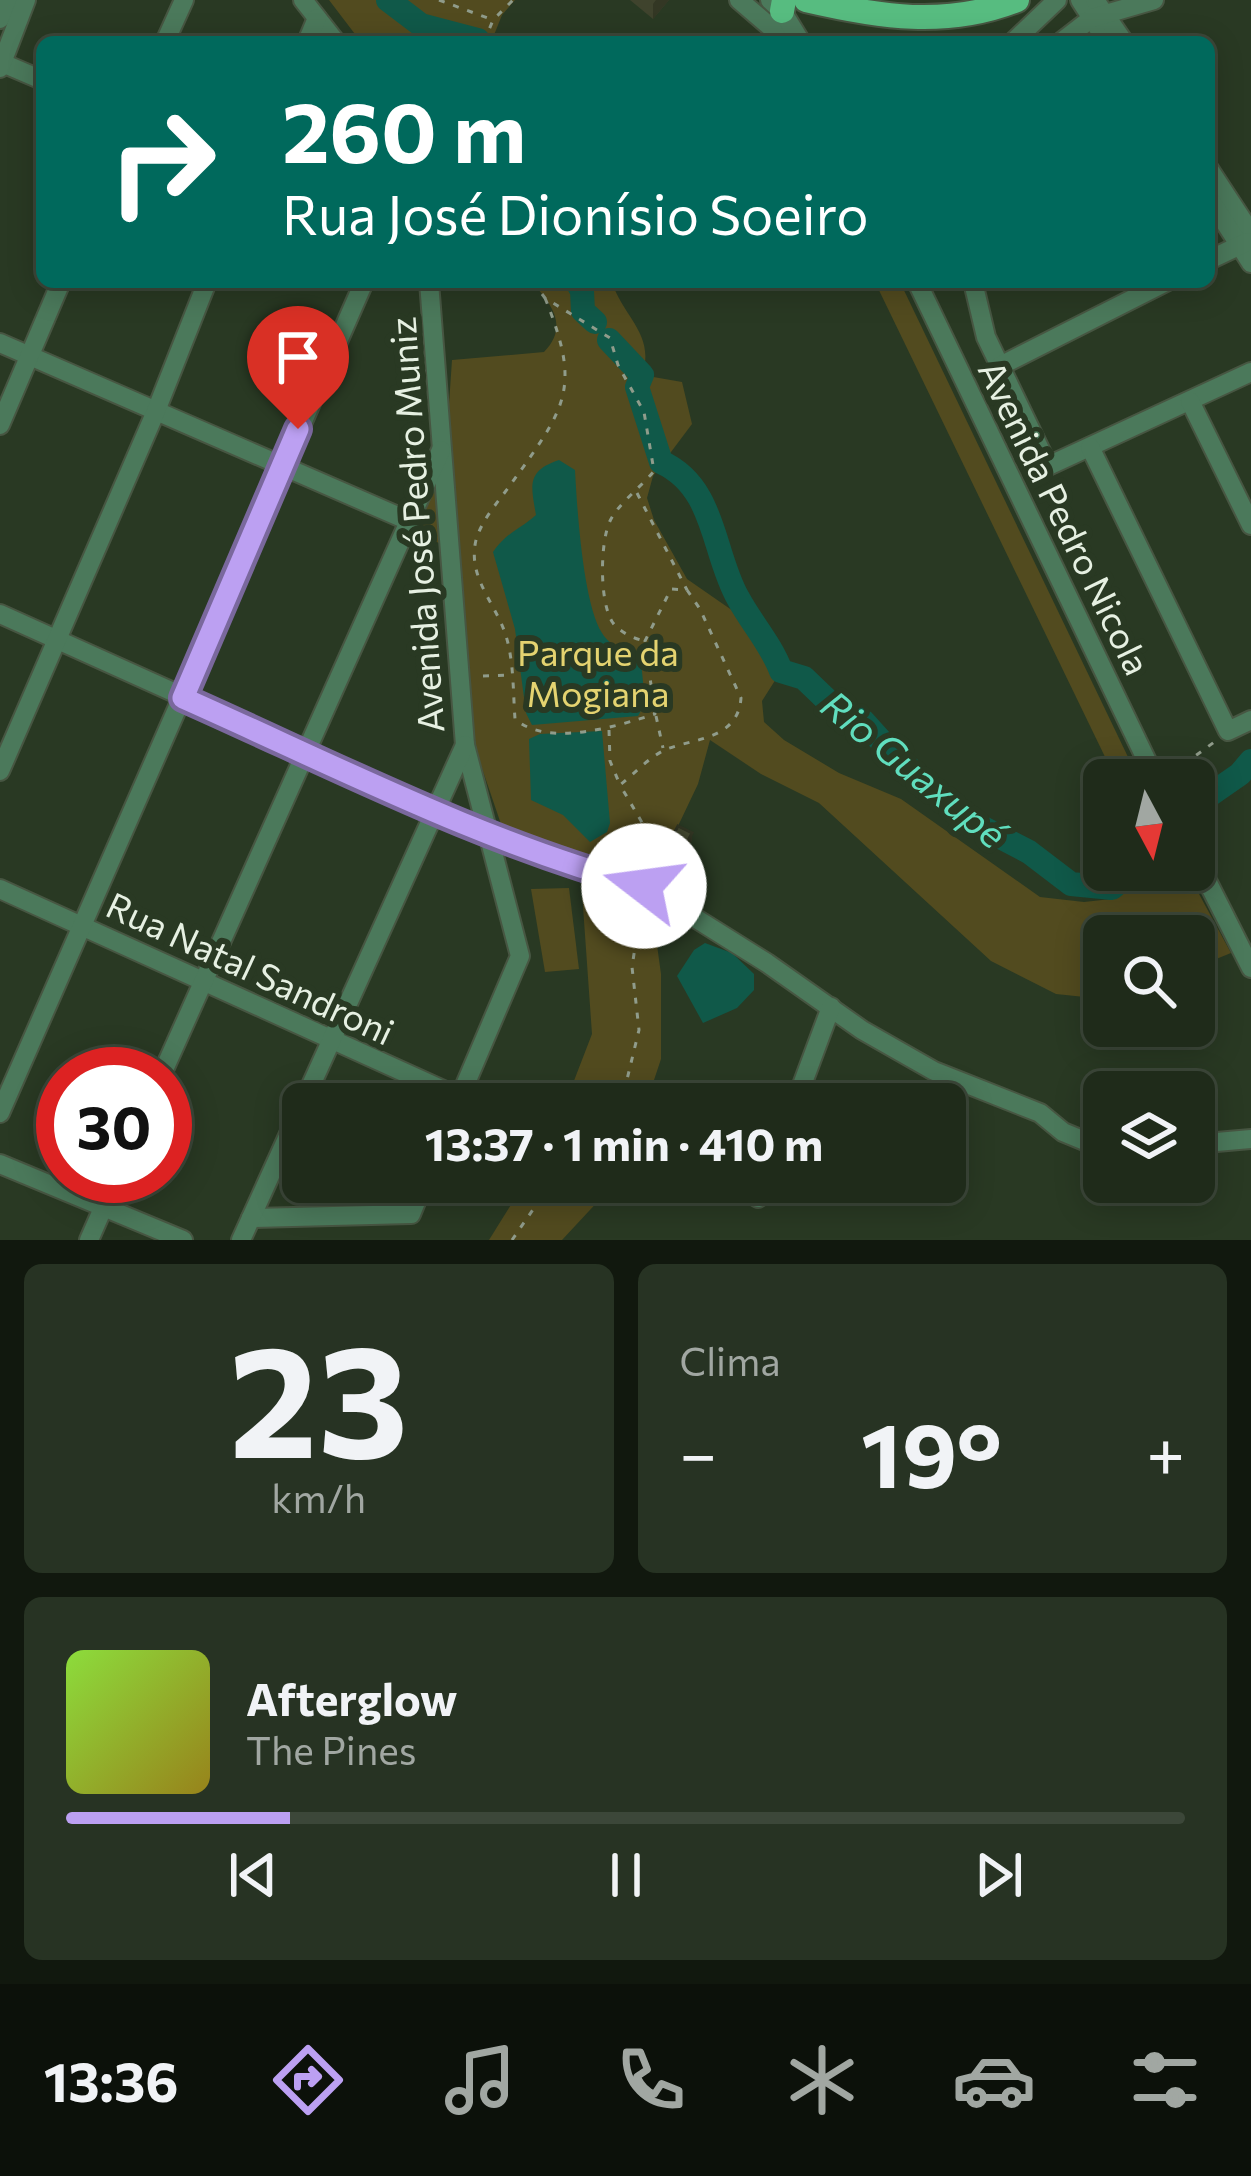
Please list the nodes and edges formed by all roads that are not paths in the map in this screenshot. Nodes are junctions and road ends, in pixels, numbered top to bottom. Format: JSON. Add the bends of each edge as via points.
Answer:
{"nodes":[{"id":1,"x":8,"y":0,"type":"edge"},
{"id":2,"x":26,"y":0,"type":"edge"},
{"id":3,"x":184,"y":0,"type":"edge"},
{"id":4,"x":303,"y":0,"type":"edge"},
{"id":5,"x":740,"y":0,"type":"edge"},
{"id":6,"x":809,"y":0,"type":"edge"},
{"id":7,"x":1017,"y":0,"type":"edge"},
{"id":8,"x":1057,"y":0,"type":"edge"},
{"id":9,"x":1080,"y":0,"type":"edge"},
{"id":10,"x":1154,"y":0,"type":"edge"},
{"id":11,"x":779,"y":4,"type":"edge"},
{"id":12,"x":1097,"y":10,"type":"edge"},
{"id":13,"x":317,"y":18,"type":"junction"},
{"id":14,"x":0,"y":20,"type":"edge"},
{"id":15,"x":168,"y":36,"type":"edge"},
{"id":16,"x":310,"y":36,"type":"edge"},
{"id":17,"x":331,"y":36,"type":"edge"},
{"id":18,"x":781,"y":36,"type":"edge"},
{"id":19,"x":798,"y":36,"type":"edge"},
{"id":20,"x":1019,"y":36,"type":"edge"},
{"id":21,"x":1068,"y":36,"type":"edge"},
{"id":22,"x":1119,"y":36,"type":"edge"},
{"id":23,"x":1,"y":65,"type":"edge"},
{"id":24,"x":36,"y":78,"type":"edge"},
{"id":25,"x":1215,"y":181,"type":"edge"},
{"id":26,"x":1215,"y":204,"type":"edge"},
{"id":27,"x":1247,"y":239,"type":"edge"},
{"id":28,"x":1215,"y":257,"type":"edge"},
{"id":29,"x":1251,"y":263,"type":"edge"},
{"id":30,"x":58,"y":288,"type":"edge"},
{"id":31,"x":205,"y":288,"type":"edge"},
{"id":32,"x":361,"y":288,"type":"edge"},
{"id":33,"x":430,"y":288,"type":"edge"},
{"id":34,"x":920,"y":288,"type":"edge"},
{"id":35,"x":974,"y":288,"type":"edge"},
{"id":36,"x":1154,"y":288,"type":"edge"},
{"id":37,"x":0,"y":343,"type":"edge"},
{"id":38,"x":30,"y":356,"type":"junction"},
{"id":39,"x":1000,"y":366,"type":"junction"},
{"id":40,"x":1251,"y":372,"type":"edge"},
{"id":41,"x":1190,"y":401,"type":"junction"},
{"id":42,"x":156,"y":411,"type":"junction"},
{"id":43,"x":0,"y":424,"type":"edge"},
{"id":44,"x":443,"y":446,"type":"junction"},
{"id":45,"x":1090,"y":447,"type":"junction"},
{"id":46,"x":282,"y":466,"type":"junction"},
{"id":47,"x":409,"y":521,"type":"junction"},
{"id":48,"x":1251,"y":525,"type":"edge"},
{"id":49,"x":0,"y":614,"type":"edge"},
{"id":50,"x":59,"y":639,"type":"junction"},
{"id":51,"x":183,"y":698,"type":"junction"},
{"id":52,"x":1251,"y":720,"type":"edge"},
{"id":53,"x":465,"y":745,"type":"junction"},
{"id":54,"x":306,"y":753,"type":"junction"},
{"id":55,"x":1147,"y":759,"type":"edge"},
{"id":56,"x":0,"y":771,"type":"edge"},
{"id":57,"x":435,"y":810,"type":"junction"},
{"id":58,"x":488,"y":832,"type":"junction"},
{"id":59,"x":0,"y":890,"type":"edge"},
{"id":60,"x":1212,"y":891,"type":"edge"},
{"id":61,"x":83,"y":926,"type":"junction"},
{"id":62,"x":1251,"y":968,"type":"edge"},
{"id":63,"x":205,"y":979,"type":"junction"},
{"id":64,"x":832,"y":1006,"type":"junction"},
{"id":65,"x":330,"y":1042,"type":"junction"},
{"id":66,"x":174,"y":1047,"type":"edge"},
{"id":67,"x":422,"y":1083,"type":"edge"},
{"id":68,"x":471,"y":1083,"type":"edge"},
{"id":69,"x":803,"y":1083,"type":"edge"},
{"id":70,"x":0,"y":1113,"type":"edge"},
{"id":71,"x":1251,"y":1139,"type":"edge"},
{"id":72,"x":1083,"y":1140,"type":"edge"},
{"id":73,"x":1215,"y":1142,"type":"edge"},
{"id":74,"x":0,"y":1164,"type":"edge"},
{"id":75,"x":105,"y":1203,"type":"edge"},
{"id":76,"x":415,"y":1203,"type":"edge"},
{"id":77,"x":103,"y":1207,"type":"junction"},
{"id":78,"x":251,"y":1217,"type":"junction"},
{"id":79,"x":89,"y":1240,"type":"edge"},
{"id":80,"x":183,"y":1240,"type":"edge"},
{"id":81,"x":241,"y":1240,"type":"edge"}],
"edges":[{"from":1,"to":14,"type":"street"},
{"from":2,"to":23,"type":"street"},
{"from":3,"to":15,"type":"street"},
{"from":4,"to":13,"type":"street"},
{"from":5,"to":18,"type":"street"},
{"from":6,"to":7,"type":"main road","via":[[936,20]]},
{"from":8,"to":20,"type":"street"},
{"from":9,"to":12,"type":"street"},
{"from":10,"to":12,"type":"street"},
{"from":11,"to":19,"type":"street"},
{"from":12,"to":21,"type":"street"},
{"from":12,"to":22,"type":"street"},
{"from":13,"to":16,"type":"street"},
{"from":13,"to":17,"type":"street"},
{"from":23,"to":24,"type":"street"},
{"from":25,"to":27,"type":"street"},
{"from":26,"to":27,"type":"street"},
{"from":27,"to":28,"type":"street"},
{"from":27,"to":29,"type":"street"},
{"from":30,"to":38,"type":"street"},
{"from":31,"to":42,"type":"street"},
{"from":32,"to":46,"type":"street"},
{"from":33,"to":44,"type":"street","name":"Avenida José Pedro Muniz"},
{"from":34,"to":55,"type":"street","name":"Avenida Pedro Nicola"},
{"from":35,"to":39,"type":"street"},
{"from":36,"to":39,"type":"street"},
{"from":37,"to":38,"type":"street"},
{"from":38,"to":42,"type":"street"},
{"from":38,"to":43,"type":"street"},
{"from":39,"to":45,"type":"street","via":[[1048,466]]},
{"from":40,"to":41,"type":"street"},
{"from":41,"to":45,"type":"street"},
{"from":41,"to":48,"type":"street"},
{"from":42,"to":46,"type":"street"},
{"from":42,"to":50,"type":"street"},
{"from":44,"to":47,"type":"street"},
{"from":44,"to":53,"type":"street","name":"Avenida José Pedro Muniz"},
{"from":45,"to":52,"type":"street","via":[[1228,731]]},
{"from":46,"to":47,"type":"street"},
{"from":46,"to":51,"type":"street"},
{"from":47,"to":54,"type":"street"},
{"from":49,"to":50,"type":"street"},
{"from":50,"to":51,"type":"street"},
{"from":50,"to":56,"type":"street"},
{"from":51,"to":54,"type":"street"},
{"from":51,"to":61,"type":"street"},
{"from":53,"to":57,"type":"street"},
{"from":53,"to":58,"type":"street","name":"Avenida José Pedro Muniz"},
{"from":54,"to":57,"type":"street"},
{"from":54,"to":63,"type":"street"},
{"from":57,"to":58,"type":"street"},
{"from":57,"to":65,"type":"street"},
{"from":58,"to":64,"type":"street","via":[[644,886]]},
{"from":58,"to":68,"type":"street","name":"Avenida José Pedro Muniz","via":[[520,956]]},
{"from":59,"to":61,"type":"street","name":"Rua Natal Sandroni"},
{"from":60,"to":62,"type":"street"},
{"from":61,"to":63,"type":"street","name":"Rua Natal Sandroni"},
{"from":61,"to":70,"type":"street"},
{"from":63,"to":65,"type":"street","name":"Rua Natal Sandroni"},
{"from":63,"to":66,"type":"street"},
{"from":64,"to":69,"type":"street"},
{"from":64,"to":72,"type":"street","via":[[934,1071],[1040,1113]]},
{"from":65,"to":67,"type":"street","name":"Rua Natal Sandroni"},
{"from":65,"to":78,"type":"street"},
{"from":71,"to":73,"type":"street"},
{"from":74,"to":77,"type":"street"},
{"from":75,"to":77,"type":"street"},
{"from":76,"to":78,"type":"street","via":[[411,1214]]},
{"from":77,"to":79,"type":"street"},
{"from":77,"to":80,"type":"street"},
{"from":78,"to":81,"type":"street"}]}
